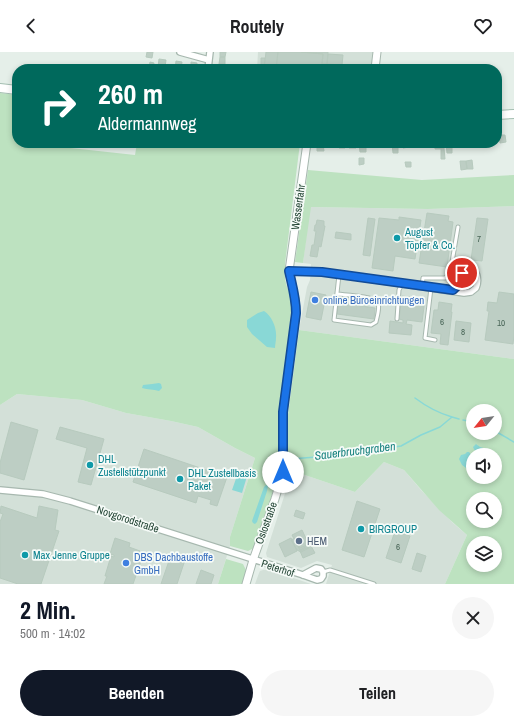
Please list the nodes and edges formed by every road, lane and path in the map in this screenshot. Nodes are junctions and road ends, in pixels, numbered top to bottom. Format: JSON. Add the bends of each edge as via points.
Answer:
{"nodes":[{"id":1,"x":180,"y":52,"type":"edge"},
{"id":2,"x":210,"y":52,"type":"edge"},
{"id":3,"x":376,"y":52,"type":"edge"},
{"id":4,"x":209,"y":60,"type":"junction"},
{"id":5,"x":209,"y":64,"type":"edge"},
{"id":6,"x":375,"y":64,"type":"edge"},
{"id":7,"x":0,"y":88,"type":"edge"},
{"id":8,"x":12,"y":89,"type":"edge"},
{"id":9,"x":514,"y":114,"type":"edge"},
{"id":10,"x":502,"y":115,"type":"edge"},
{"id":11,"x":306,"y":148,"type":"edge"},
{"id":12,"x":458,"y":226,"type":"dead end"},
{"id":13,"x":289,"y":271,"type":"junction"},
{"id":14,"x":339,"y":275,"type":"junction"},
{"id":15,"x":402,"y":284,"type":"junction"},
{"id":16,"x":422,"y":286,"type":"junction"},
{"id":17,"x":431,"y":288,"type":"junction"},
{"id":18,"x":453,"y":290,"type":"junction"},
{"id":19,"x":338,"y":294,"type":"junction"},
{"id":20,"x":396,"y":319,"type":"dead end"},
{"id":21,"x":435,"y":340,"type":"dead end"},
{"id":22,"x":0,"y":490,"type":"edge"},
{"id":23,"x":253,"y":560,"type":"junction"},
{"id":24,"x":323,"y":572,"type":"junction"},
{"id":25,"x":303,"y":576,"type":"junction"},
{"id":26,"x":246,"y":584,"type":"edge"},
{"id":27,"x":374,"y":584,"type":"edge"}],
"edges":[{"from":1,"to":4,"type":"street"},
{"from":2,"to":4,"type":"street"},
{"from":3,"to":6,"type":"street"},
{"from":4,"to":5,"type":"street"},
{"from":7,"to":8,"type":"main road"},
{"from":9,"to":10,"type":"main road"},
{"from":11,"to":13,"type":"street","name":"Wasserfahr"},
{"from":12,"to":16,"type":"lane","via":[[449,276],[423,278]]},
{"from":13,"to":14,"type":"street"},
{"from":13,"to":23,"type":"street","name":"Oslostraße","via":[[296,313],[283,412],[283,472]]},
{"from":14,"to":15,"type":"street"},
{"from":14,"to":19,"type":"lane"},
{"from":15,"to":16,"type":"street"},
{"from":15,"to":20,"type":"lane"},
{"from":16,"to":17,"type":"street"},
{"from":17,"to":18,"type":"street"},
{"from":17,"to":21,"type":"lane","via":[[425,338]]},
{"from":18,"to":18,"type":"street","via":[[471,292],[476,288],[478,276],[472,270],[464,271]]},
{"from":19,"to":19,"type":"lane","via":[[334,320],[371,325],[376,322],[377,301],[372,298]]},
{"from":22,"to":23,"type":"street","name":"Novgorodstraße","via":[[43,494],[70,500]]},
{"from":23,"to":25,"type":"street","name":"Peterhof"},
{"from":23,"to":26,"type":"street","name":"Oslostraße"},
{"from":24,"to":25,"type":"street","name":"Peterhof","via":[[316,568]]},
{"from":24,"to":25,"type":"street","name":"Peterhof","via":[[321,579],[317,580]]},
{"from":24,"to":27,"type":"lane","via":[[330,570]]}]}
